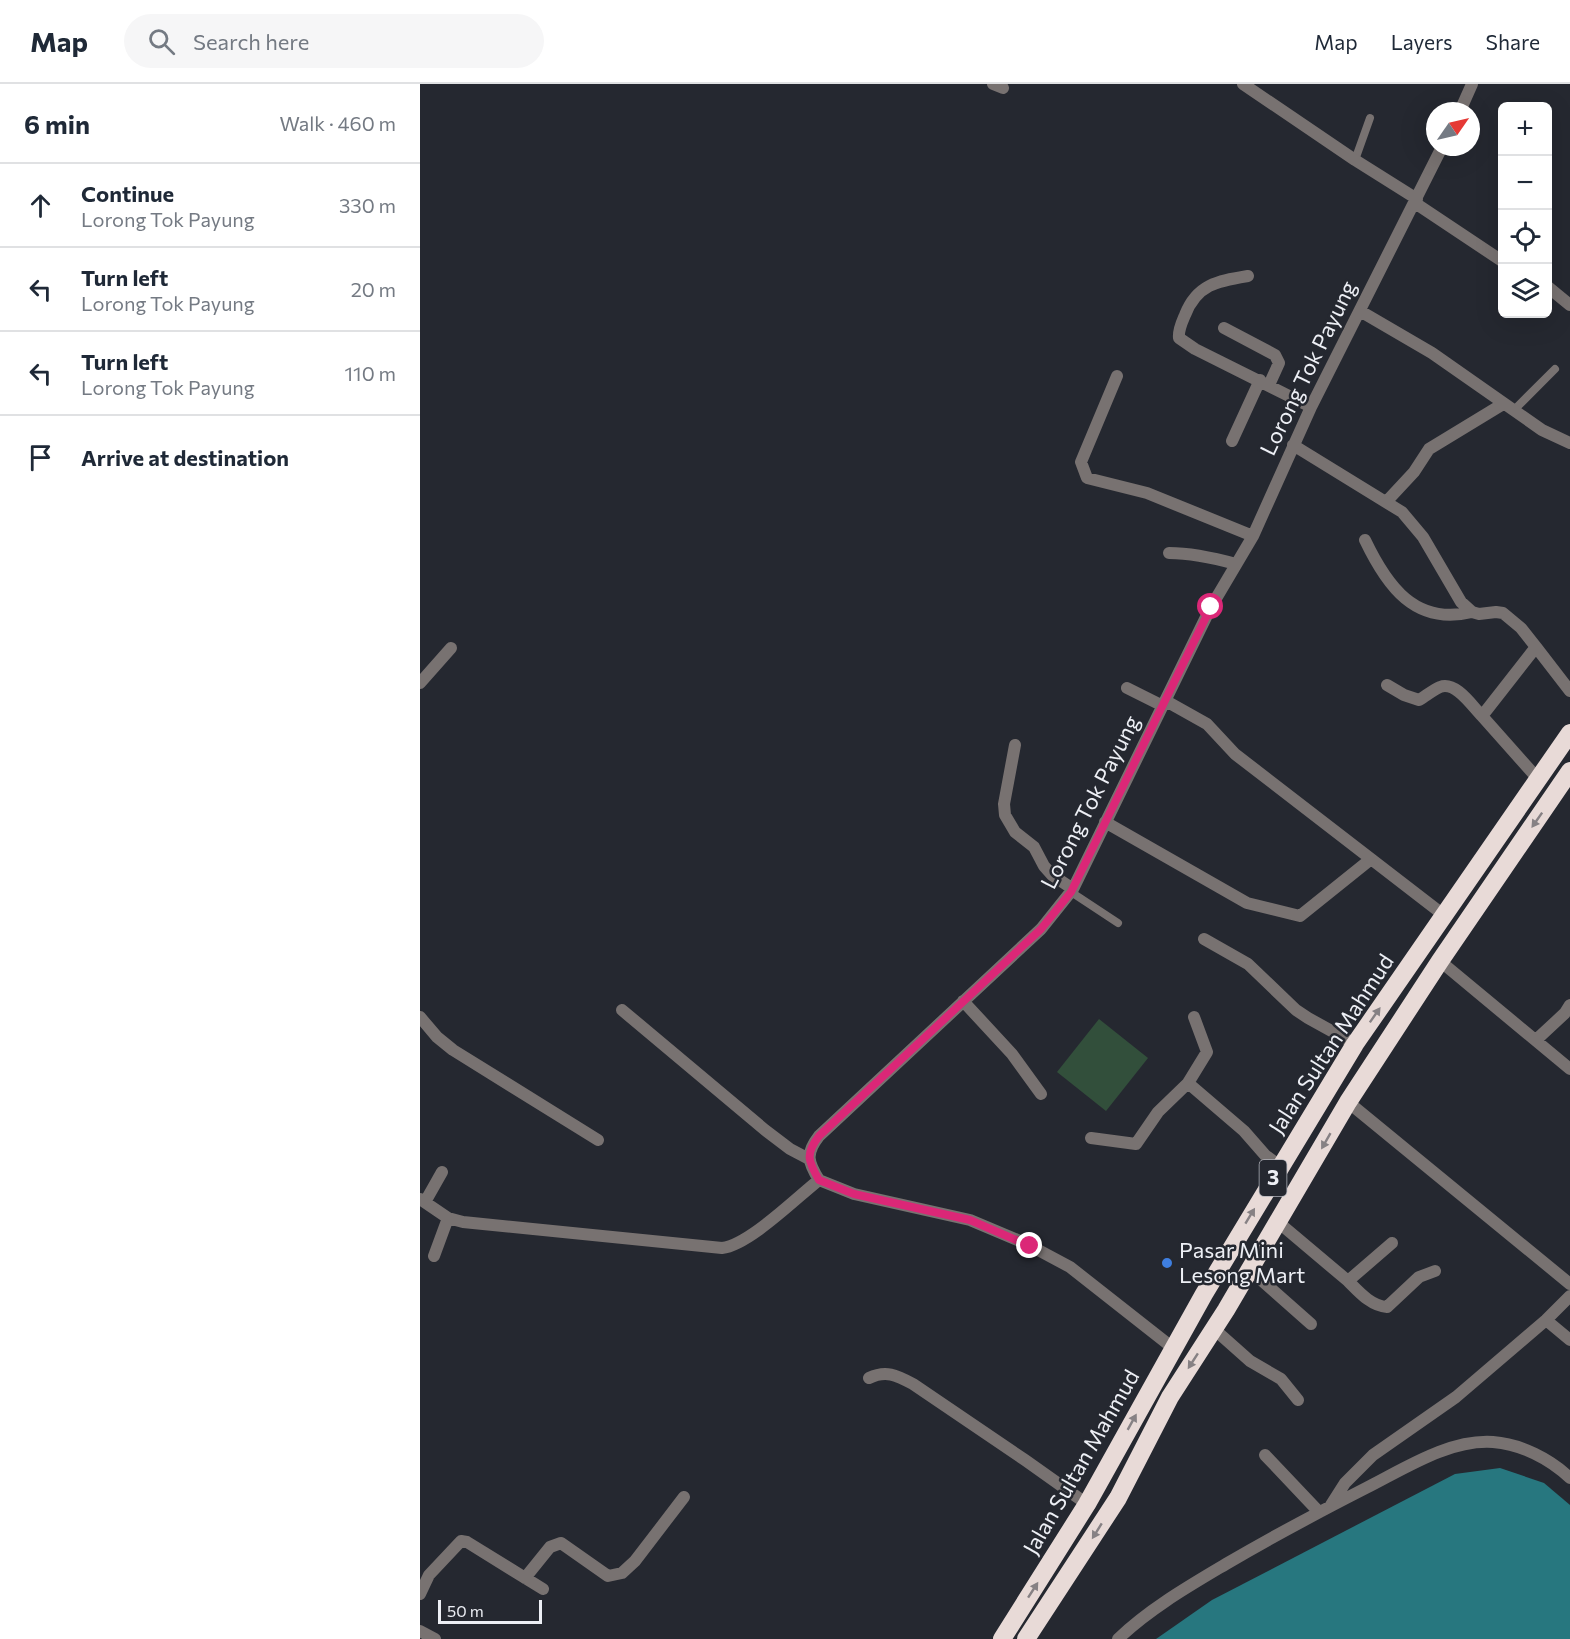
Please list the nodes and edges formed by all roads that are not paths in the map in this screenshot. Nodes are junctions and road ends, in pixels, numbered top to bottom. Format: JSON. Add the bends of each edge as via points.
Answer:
{"nodes":[{"id":1,"x":1244,"y":84,"type":"edge"},
{"id":2,"x":1472,"y":84,"type":"edge"},
{"id":3,"x":1464,"y":102,"type":"edge"},
{"id":4,"x":1370,"y":118,"type":"dead end"},
{"id":5,"x":1438,"y":156,"type":"edge"},
{"id":6,"x":1355,"y":160,"type":"junction"},
{"id":7,"x":1416,"y":201,"type":"junction"},
{"id":8,"x":1498,"y":258,"type":"edge"},
{"id":9,"x":1248,"y":276,"type":"dead end"},
{"id":10,"x":1552,"y":290,"type":"edge"},
{"id":11,"x":1570,"y":305,"type":"edge"},
{"id":12,"x":1360,"y":311,"type":"junction"},
{"id":13,"x":1224,"y":328,"type":"dead end"},
{"id":14,"x":1555,"y":369,"type":"dead end"},
{"id":15,"x":1117,"y":376,"type":"dead end"},
{"id":16,"x":1264,"y":383,"type":"junction"},
{"id":17,"x":1311,"y":407,"type":"junction"},
{"id":18,"x":1508,"y":408,"type":"junction"},
{"id":19,"x":1232,"y":441,"type":"dead end"},
{"id":20,"x":1570,"y":443,"type":"edge"},
{"id":21,"x":1293,"y":445,"type":"junction"},
{"id":22,"x":1387,"y":501,"type":"junction"},
{"id":23,"x":1253,"y":536,"type":"junction"},
{"id":24,"x":1365,"y":540,"type":"dead end"},
{"id":25,"x":1169,"y":553,"type":"dead end"},
{"id":26,"x":1236,"y":564,"type":"junction"},
{"id":27,"x":1472,"y":612,"type":"junction"},
{"id":28,"x":1536,"y":647,"type":"junction"},
{"id":29,"x":451,"y":648,"type":"dead end"},
{"id":30,"x":420,"y":683,"type":"edge"},
{"id":31,"x":1387,"y":685,"type":"dead end"},
{"id":32,"x":1127,"y":688,"type":"dead end"},
{"id":33,"x":1570,"y":691,"type":"edge"},
{"id":34,"x":1165,"y":703,"type":"junction"},
{"id":35,"x":1482,"y":716,"type":"junction"},
{"id":36,"x":1570,"y":733,"type":"edge"},
{"id":37,"x":1015,"y":745,"type":"dead end"},
{"id":38,"x":1570,"y":771,"type":"edge"},
{"id":39,"x":1538,"y":779,"type":"junction"},
{"id":40,"x":1105,"y":822,"type":"junction"},
{"id":41,"x":1371,"y":859,"type":"junction"},
{"id":42,"x":1072,"y":890,"type":"junction"},
{"id":43,"x":1445,"y":916,"type":"junction"},
{"id":44,"x":1118,"y":923,"type":"dead end"},
{"id":45,"x":1204,"y":939,"type":"dead end"},
{"id":46,"x":1440,"y":961,"type":"junction"},
{"id":47,"x":963,"y":1001,"type":"junction"},
{"id":48,"x":1570,"y":1005,"type":"edge"},
{"id":49,"x":622,"y":1010,"type":"dead end"},
{"id":50,"x":420,"y":1017,"type":"edge"},
{"id":51,"x":1194,"y":1017,"type":"dead end"},
{"id":52,"x":1536,"y":1041,"type":"junction"},
{"id":53,"x":1355,"y":1044,"type":"junction"},
{"id":54,"x":1570,"y":1069,"type":"edge"},
{"id":55,"x":1188,"y":1083,"type":"junction"},
{"id":56,"x":1041,"y":1094,"type":"dead end"},
{"id":57,"x":1348,"y":1102,"type":"junction"},
{"id":58,"x":1091,"y":1138,"type":"dead end"},
{"id":59,"x":598,"y":1140,"type":"dead end"},
{"id":60,"x":809,"y":1159,"type":"junction"},
{"id":61,"x":1280,"y":1166,"type":"junction"},
{"id":62,"x":442,"y":1172,"type":"dead end"},
{"id":63,"x":819,"y":1180,"type":"junction"},
{"id":64,"x":422,"y":1201,"type":"edge"},
{"id":65,"x":448,"y":1218,"type":"junction"},
{"id":66,"x":1278,"y":1222,"type":"junction"},
{"id":67,"x":1392,"y":1243,"type":"dead end"},
{"id":68,"x":435,"y":1256,"type":"dead end"},
{"id":69,"x":1250,"y":1270,"type":"junction"},
{"id":70,"x":1435,"y":1271,"type":"dead end"},
{"id":71,"x":1348,"y":1281,"type":"junction"},
{"id":72,"x":1570,"y":1284,"type":"edge"},
{"id":73,"x":1204,"y":1294,"type":"junction"},
{"id":74,"x":1570,"y":1296,"type":"edge"},
{"id":75,"x":1226,"y":1310,"type":"junction"},
{"id":76,"x":1546,"y":1320,"type":"junction"},
{"id":77,"x":1311,"y":1324,"type":"dead end"},
{"id":78,"x":1214,"y":1329,"type":"junction"},
{"id":79,"x":1570,"y":1340,"type":"edge"},
{"id":80,"x":1173,"y":1348,"type":"junction"},
{"id":81,"x":869,"y":1378,"type":"dead end"},
{"id":82,"x":1298,"y":1400,"type":"dead end"},
{"id":83,"x":1264,"y":1455,"type":"dead end"},
{"id":84,"x":1570,"y":1478,"type":"edge"},
{"id":85,"x":684,"y":1497,"type":"dead end"},
{"id":86,"x":1087,"y":1504,"type":"junction"},
{"id":87,"x":1331,"y":1505,"type":"junction"},
{"id":88,"x":1319,"y":1512,"type":"junction"},
{"id":89,"x":525,"y":1578,"type":"junction"},
{"id":90,"x":543,"y":1589,"type":"dead end"},
{"id":91,"x":420,"y":1594,"type":"edge"},
{"id":92,"x":420,"y":1631,"type":"edge"},
{"id":93,"x":435,"y":1639,"type":"edge"},
{"id":94,"x":1002,"y":1639,"type":"edge"},
{"id":95,"x":1026,"y":1639,"type":"edge"},
{"id":96,"x":1118,"y":1639,"type":"edge"}],
"edges":[{"from":1,"to":6,"type":"street"},
{"from":2,"to":3,"type":"street"},
{"from":4,"to":6,"type":"lane"},
{"from":5,"to":7,"type":"street","name":"Lorong Tok Payung"},
{"from":6,"to":7,"type":"street"},
{"from":7,"to":8,"type":"street"},
{"from":7,"to":12,"type":"street","name":"Lorong Tok Payung"},
{"from":9,"to":16,"type":"street","via":[[1201,290],[1190,302],[1179,338]]},
{"from":10,"to":11,"type":"street"},
{"from":12,"to":17,"type":"street","name":"Lorong Tok Payung"},
{"from":12,"to":18,"type":"street","via":[[1432,353]]},
{"from":13,"to":16,"type":"street","via":[[1275,355],[1279,363]]},
{"from":14,"to":18,"type":"lane"},
{"from":15,"to":23,"type":"street","via":[[1080,462],[1087,478],[1147,493]]},
{"from":16,"to":17,"type":"street"},
{"from":16,"to":19,"type":"street"},
{"from":17,"to":21,"type":"street","name":"Lorong Tok Payung"},
{"from":18,"to":20,"type":"street"},
{"from":18,"to":22,"type":"street","via":[[1429,449]]},
{"from":21,"to":22,"type":"street"},
{"from":21,"to":23,"type":"street","name":"Lorong Tok Payung"},
{"from":22,"to":27,"type":"street","via":[[1423,537],[1461,602]]},
{"from":23,"to":26,"type":"street","name":"Lorong Tok Payung"},
{"from":24,"to":27,"type":"street","via":[[1382,573],[1408,602],[1444,616]]},
{"from":25,"to":26,"type":"street"},
{"from":26,"to":34,"type":"street","name":"Lorong Tok Payung"},
{"from":27,"to":28,"type":"street","via":[[1503,613]]},
{"from":28,"to":33,"type":"street"},
{"from":28,"to":35,"type":"street"},
{"from":29,"to":30,"type":"street"},
{"from":31,"to":35,"type":"street","via":[[1419,700],[1448,686]]},
{"from":32,"to":34,"type":"street"},
{"from":34,"to":40,"type":"street","name":"Lorong Tok Payung"},
{"from":34,"to":41,"type":"street","via":[[1208,724],[1234,754]]},
{"from":35,"to":39,"type":"street"},
{"from":36,"to":39,"type":"highway","name":"Jalan Sultan Mahmud","number":"3"},
{"from":37,"to":42,"type":"street","via":[[1005,815],[1015,832],[1034,847],[1052,875]]},
{"from":38,"to":46,"type":"highway","name":"Jalan Sultan Mahmud","number":"3","one_way":true},
{"from":39,"to":43,"type":"highway","name":"Jalan Sultan Mahmud","number":"3"},
{"from":40,"to":41,"type":"street","via":[[1247,903],[1300,916]]},
{"from":40,"to":42,"type":"street","name":"Lorong Tok Payung"},
{"from":41,"to":43,"type":"street"},
{"from":42,"to":44,"type":"lane"},
{"from":42,"to":47,"type":"street","name":"Lorong Tok Payung","via":[[1041,929]]},
{"from":53,"to":43,"type":"highway","name":"Jalan Sultan Mahmud","number":"3","one_way":true},
{"from":45,"to":53,"type":"street","via":[[1248,964],[1302,1014]]},
{"from":46,"to":52,"type":"street"},
{"from":46,"to":57,"type":"highway","name":"Jalan Sultan Mahmud","number":"3"},
{"from":47,"to":56,"type":"street","via":[[1012,1054]]},
{"from":47,"to":60,"type":"street","name":"Lorong Tok Payung","via":[[819,1136]]},
{"from":48,"to":52,"type":"street"},
{"from":49,"to":60,"type":"street","via":[[765,1130]]},
{"from":50,"to":59,"type":"street","via":[[453,1050]]},
{"from":51,"to":55,"type":"street","via":[[1207,1052]]},
{"from":52,"to":54,"type":"street"},
{"from":53,"to":61,"type":"highway","name":"Jalan Sultan Mahmud","number":"3"},
{"from":55,"to":58,"type":"street","via":[[1158,1112],[1136,1143]]},
{"from":55,"to":61,"type":"street"},
{"from":57,"to":66,"type":"highway","name":"Jalan Sultan Mahmud","number":"3","one_way":true},
{"from":57,"to":72,"type":"street"},
{"from":60,"to":63,"type":"street"},
{"from":73,"to":61,"type":"highway","name":"Jalan Sultan Mahmud","number":"3","one_way":true},
{"from":62,"to":64,"type":"street"},
{"from":63,"to":65,"type":"street","via":[[744,1240],[729,1247]]},
{"from":63,"to":80,"type":"street","via":[[854,1194],[970,1220],[1027,1244],[1070,1267]]},
{"from":64,"to":65,"type":"street"},
{"from":65,"to":68,"type":"street"},
{"from":66,"to":69,"type":"highway","name":"Jalan Sultan Mahmud","number":"3"},
{"from":66,"to":71,"type":"street"},
{"from":67,"to":71,"type":"street"},
{"from":69,"to":75,"type":"highway","name":"Jalan Sultan Mahmud","number":"3"},
{"from":69,"to":77,"type":"street"},
{"from":70,"to":71,"type":"street","via":[[1419,1277],[1387,1307],[1365,1298]]},
{"from":73,"to":75,"type":"highway"},
{"from":73,"to":80,"type":"highway","name":"Jalan Sultan Mahmud","number":"3"},
{"from":74,"to":76,"type":"street"},
{"from":75,"to":78,"type":"highway","name":"Jalan Sultan Mahmud","number":"3"},
{"from":76,"to":79,"type":"street"},
{"from":76,"to":87,"type":"street","via":[[1456,1397],[1373,1455],[1345,1483]]},
{"from":78,"to":82,"type":"street","via":[[1250,1361],[1281,1379]]},
{"from":78,"to":95,"type":"highway","name":"Jalan Sultan Mahmud","number":"3","one_way":true,"via":[[1170,1397],[1118,1498]]},
{"from":86,"to":80,"type":"highway","name":"Jalan Sultan Mahmud","number":"3","one_way":true},
{"from":81,"to":86,"type":"street","via":[[880,1373],[893,1374],[913,1383]]},
{"from":83,"to":88,"type":"street"},
{"from":84,"to":87,"type":"street","via":[[1526,1450],[1493,1442],[1476,1443],[1443,1451]]},
{"from":85,"to":89,"type":"street","via":[[622,1573],[608,1576],[561,1543],[550,1547]]},
{"from":94,"to":86,"type":"highway","name":"Jalan Sultan Mahmud","number":"3","one_way":true},
{"from":87,"to":88,"type":"street"},
{"from":88,"to":96,"type":"street","via":[[1170,1598]]},
{"from":89,"to":90,"type":"street"},
{"from":89,"to":91,"type":"street","via":[[461,1541],[429,1575]]},
{"from":92,"to":93,"type":"street"}]}
